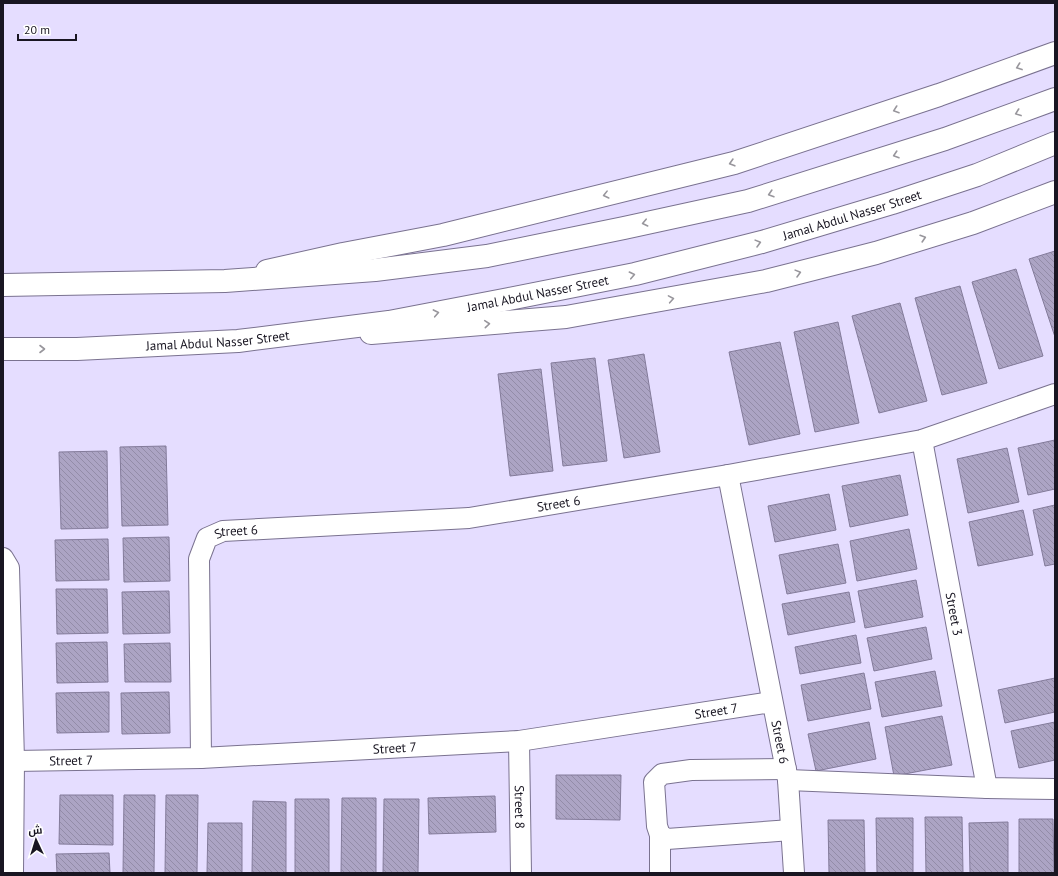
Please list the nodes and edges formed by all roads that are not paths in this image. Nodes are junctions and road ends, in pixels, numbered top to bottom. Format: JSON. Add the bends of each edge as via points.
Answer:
{"nodes":[{"id":1,"x":1055,"y":53,"type":"edge"},
{"id":2,"x":1055,"y":99,"type":"edge"},
{"id":3,"x":1055,"y":143,"type":"edge"},
{"id":4,"x":1055,"y":192,"type":"edge"},
{"id":5,"x":225,"y":281,"type":"junction"},
{"id":6,"x":3,"y":285,"type":"edge"},
{"id":7,"x":238,"y":341,"type":"junction"},
{"id":8,"x":3,"y":349,"type":"edge"},
{"id":9,"x":1055,"y":394,"type":"edge"},
{"id":10,"x":922,"y":440,"type":"junction"},
{"id":11,"x":728,"y":475,"type":"junction"},
{"id":12,"x":3,"y":558,"type":"edge"},
{"id":13,"x":772,"y":702,"type":"junction"},
{"id":14,"x":519,"y":741,"type":"junction"},
{"id":15,"x":201,"y":758,"type":"junction"},
{"id":16,"x":14,"y":761,"type":"junction"},
{"id":17,"x":787,"y":775,"type":"junction"},
{"id":18,"x":987,"y":788,"type":"junction"},
{"id":19,"x":1055,"y":789,"type":"edge"},
{"id":20,"x":791,"y":830,"type":"junction"},
{"id":21,"x":660,"y":835,"type":"junction"},
{"id":22,"x":13,"y":873,"type":"edge"},
{"id":23,"x":521,"y":873,"type":"edge"},
{"id":24,"x":660,"y":873,"type":"edge"},
{"id":25,"x":794,"y":873,"type":"edge"}],
"edges":[{"from":1,"to":5,"type":"main road","one_way":true,"via":[[932,98],[734,163],[443,235],[343,254]]},
{"from":2,"to":5,"type":"main road","one_way":true,"via":[[945,139],[755,198],[624,228],[487,256],[375,270]]},
{"from":7,"to":3,"type":"main road","name":"Jamal Abdul Nasser Street","one_way":true,"via":[[388,322],[635,274],[762,242],[892,203],[978,175]]},
{"from":7,"to":4,"type":"main road","one_way":true,"via":[[298,340],[566,317],[766,281],[884,250],[973,222]]},
{"from":5,"to":6,"type":"main road"},
{"from":8,"to":7,"type":"main road","name":"Jamal Abdul Nasser Street","one_way":true,"via":[[77,349]]},
{"from":9,"to":10,"type":"street"},
{"from":10,"to":11,"type":"street"},
{"from":10,"to":18,"type":"street","name":"Street 3"},
{"from":11,"to":13,"type":"street","name":"Street 6"},
{"from":11,"to":15,"type":"street","name":"Street 6","via":[[469,518],[223,531],[207,538],[199,559]]},
{"from":12,"to":16,"type":"street","via":[[9,568]]},
{"from":13,"to":14,"type":"street","name":"Street 7"},
{"from":13,"to":17,"type":"street","name":"Street 6"},
{"from":14,"to":15,"type":"street","name":"Street 7"},
{"from":14,"to":23,"type":"street","name":"Street 8"},
{"from":15,"to":16,"type":"street","name":"Street 7"},
{"from":16,"to":22,"type":"street"},
{"from":17,"to":18,"type":"street"},
{"from":17,"to":20,"type":"street","name":"Street 6"},
{"from":17,"to":21,"type":"street","via":[[691,770],[662,774],[654,782]]},
{"from":18,"to":19,"type":"street"},
{"from":20,"to":21,"type":"street","via":[[667,839]]},
{"from":20,"to":25,"type":"street","name":"Street 6"},
{"from":21,"to":24,"type":"street"}]}
